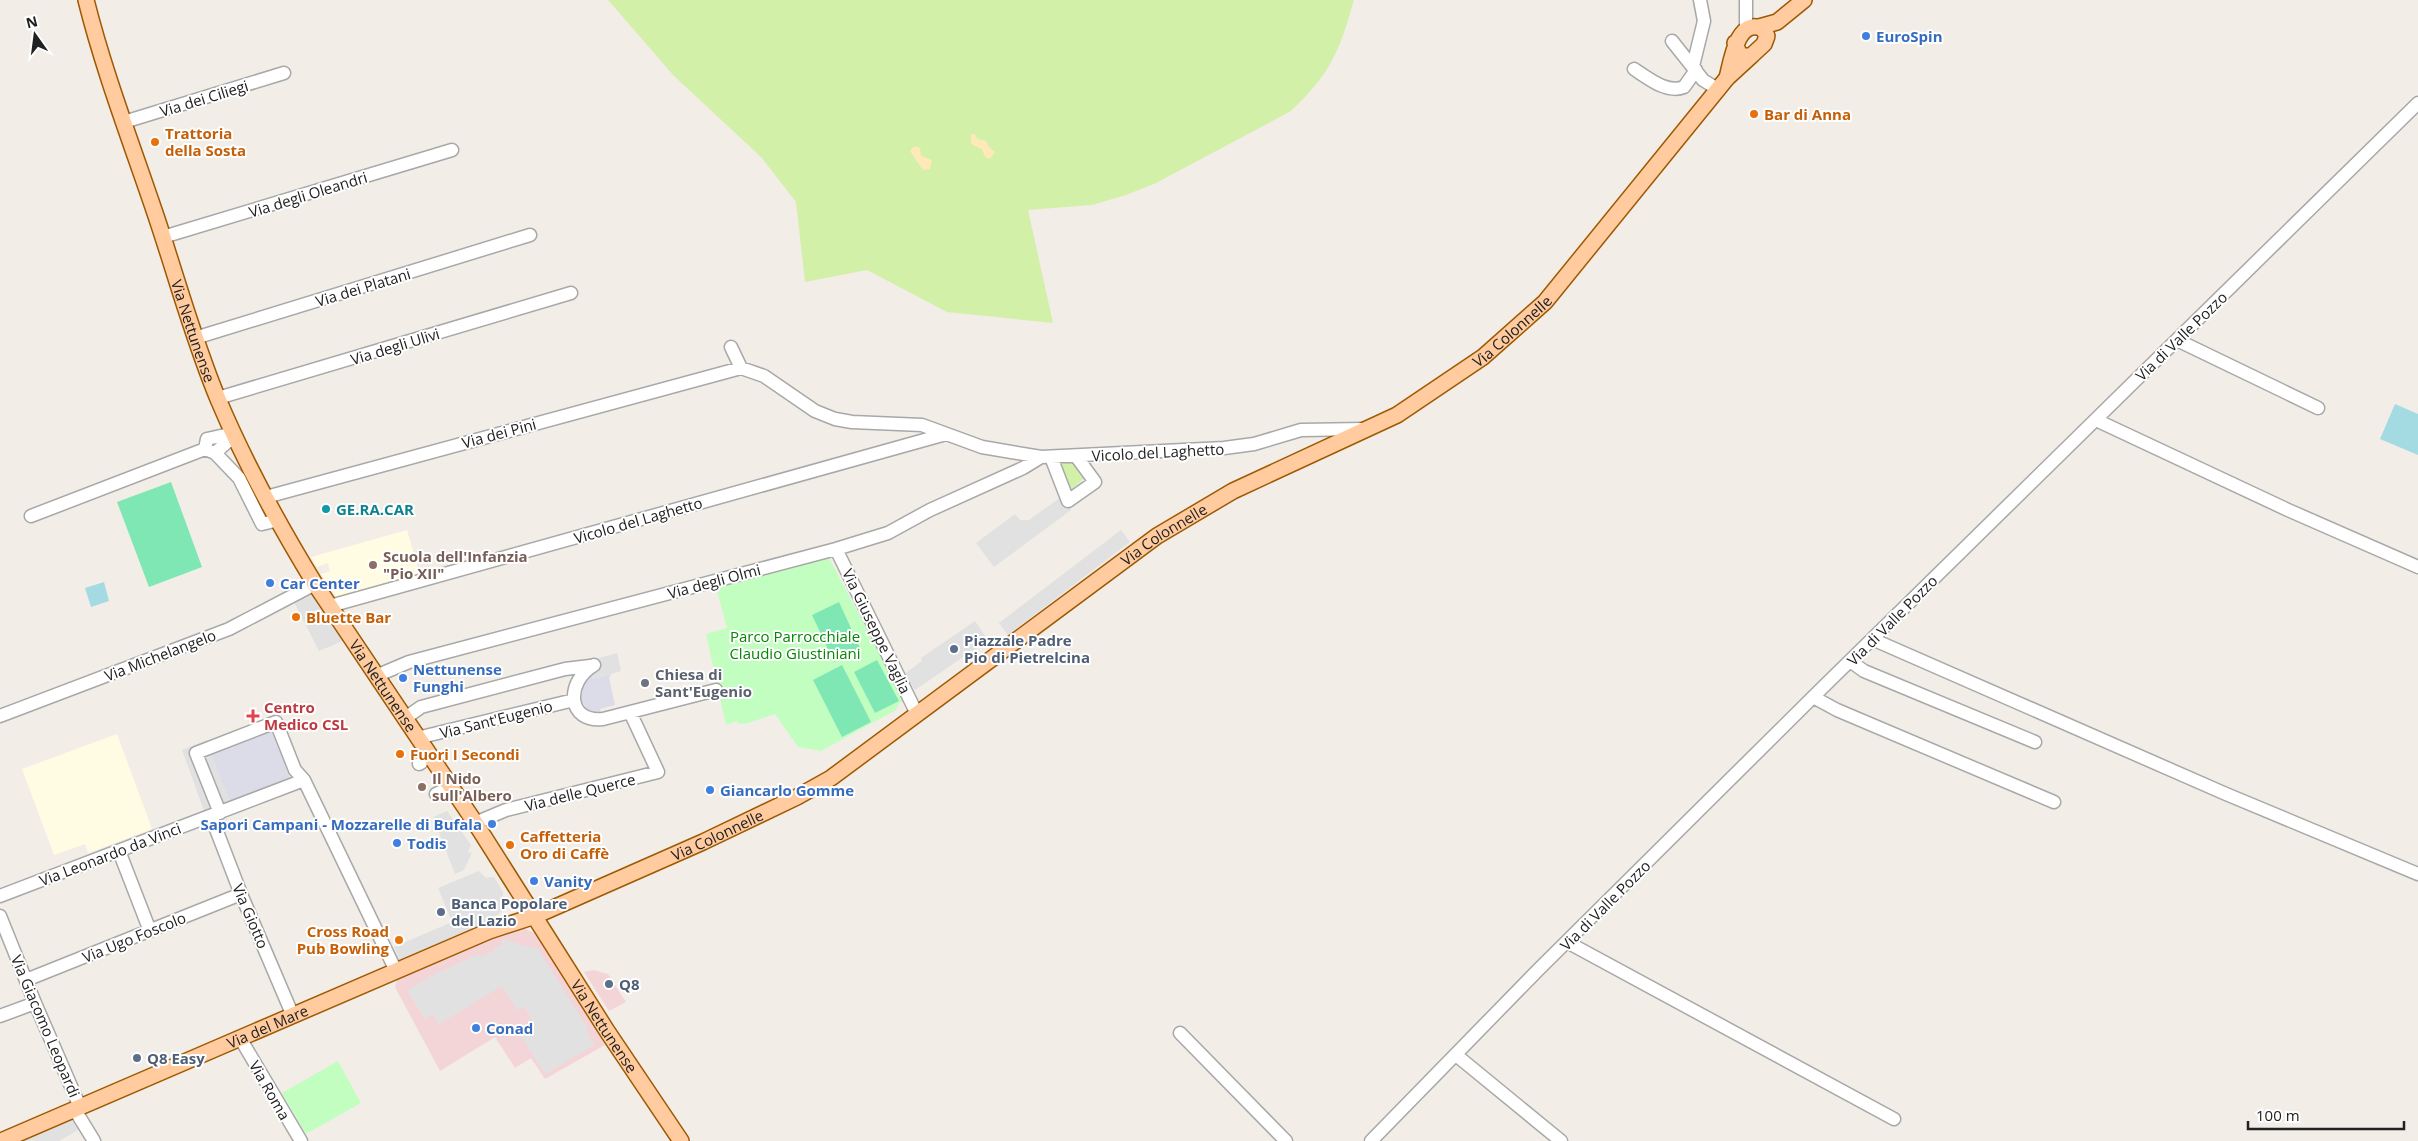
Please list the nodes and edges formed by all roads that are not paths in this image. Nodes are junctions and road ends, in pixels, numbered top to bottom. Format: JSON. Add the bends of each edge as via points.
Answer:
{"nodes":[{"id":1,"x":86,"y":0,"type":"edge"},
{"id":2,"x":1700,"y":0,"type":"edge"},
{"id":3,"x":1746,"y":0,"type":"edge"},
{"id":4,"x":1804,"y":0,"type":"edge"},
{"id":5,"x":1761,"y":30,"type":"junction"},
{"id":6,"x":1672,"y":41,"type":"dead end"},
{"id":7,"x":1735,"y":44,"type":"junction"},
{"id":8,"x":1751,"y":56,"type":"junction"},
{"id":9,"x":1694,"y":68,"type":"junction"},
{"id":10,"x":1634,"y":70,"type":"dead end"},
{"id":11,"x":284,"y":73,"type":"dead end"},
{"id":12,"x":1723,"y":84,"type":"junction"},
{"id":13,"x":2418,"y":103,"type":"edge"},
{"id":14,"x":124,"y":122,"type":"junction"},
{"id":15,"x":452,"y":150,"type":"dead end"},
{"id":16,"x":530,"y":235,"type":"dead end"},
{"id":17,"x":163,"y":237,"type":"junction"},
{"id":18,"x":571,"y":293,"type":"dead end"},
{"id":19,"x":195,"y":338,"type":"junction"},
{"id":20,"x":2177,"y":340,"type":"junction"},
{"id":21,"x":731,"y":347,"type":"dead end"},
{"id":22,"x":740,"y":369,"type":"junction"},
{"id":23,"x":218,"y":398,"type":"junction"},
{"id":24,"x":2318,"y":408,"type":"dead end"},
{"id":25,"x":2096,"y":420,"type":"junction"},
{"id":26,"x":1370,"y":429,"type":"junction"},
{"id":27,"x":234,"y":434,"type":"junction"},
{"id":28,"x":946,"y":434,"type":"junction"},
{"id":29,"x":210,"y":451,"type":"junction"},
{"id":30,"x":1076,"y":456,"type":"junction"},
{"id":31,"x":1046,"y":457,"type":"junction"},
{"id":32,"x":266,"y":497,"type":"junction"},
{"id":33,"x":31,"y":516,"type":"dead end"},
{"id":34,"x":278,"y":520,"type":"junction"},
{"id":35,"x":836,"y":548,"type":"junction"},
{"id":36,"x":2418,"y":567,"type":"edge"},
{"id":37,"x":315,"y":584,"type":"junction"},
{"id":38,"x":330,"y":606,"type":"junction"},
{"id":39,"x":1872,"y":639,"type":"junction"},
{"id":40,"x":1850,"y":661,"type":"junction"},
{"id":41,"x":376,"y":676,"type":"junction"},
{"id":42,"x":716,"y":690,"type":"dead end"},
{"id":43,"x":1813,"y":697,"type":"junction"},
{"id":44,"x":574,"y":700,"type":"junction"},
{"id":45,"x":630,"y":712,"type":"junction"},
{"id":46,"x":918,"y":714,"type":"junction"},
{"id":47,"x":0,"y":716,"type":"edge"},
{"id":48,"x":404,"y":719,"type":"junction"},
{"id":49,"x":417,"y":738,"type":"junction"},
{"id":50,"x":2035,"y":742,"type":"dead end"},
{"id":51,"x":304,"y":780,"type":"junction"},
{"id":52,"x":2054,"y":802,"type":"dead end"},
{"id":53,"x":215,"y":815,"type":"junction"},
{"id":54,"x":475,"y":824,"type":"junction"},
{"id":55,"x":119,"y":851,"type":"junction"},
{"id":56,"x":2418,"y":874,"type":"edge"},
{"id":57,"x":241,"y":894,"type":"junction"},
{"id":58,"x":0,"y":896,"type":"edge"},
{"id":59,"x":0,"y":916,"type":"edge"},
{"id":60,"x":535,"y":916,"type":"junction"},
{"id":61,"x":150,"y":931,"type":"junction"},
{"id":62,"x":1567,"y":942,"type":"junction"},
{"id":63,"x":396,"y":971,"type":"junction"},
{"id":64,"x":26,"y":980,"type":"junction"},
{"id":65,"x":34,"y":1003,"type":"junction"},
{"id":66,"x":0,"y":1016,"type":"edge"},
{"id":67,"x":293,"y":1016,"type":"junction"},
{"id":68,"x":1180,"y":1033,"type":"dead end"},
{"id":69,"x":240,"y":1038,"type":"junction"},
{"id":70,"x":1456,"y":1055,"type":"junction"},
{"id":71,"x":78,"y":1108,"type":"junction"},
{"id":72,"x":1894,"y":1119,"type":"dead end"},
{"id":73,"x":1,"y":1141,"type":"edge"},
{"id":74,"x":94,"y":1141,"type":"edge"},
{"id":75,"x":300,"y":1141,"type":"edge"},
{"id":76,"x":681,"y":1141,"type":"edge"},
{"id":77,"x":1286,"y":1141,"type":"edge"},
{"id":78,"x":1371,"y":1141,"type":"edge"},
{"id":79,"x":1562,"y":1141,"type":"edge"}],
"edges":[{"from":1,"to":14,"type":"main road","name":"Via Nettunense","via":[[99,52]]},
{"from":2,"to":9,"type":"street","via":[[1704,21]]},
{"from":3,"to":5,"type":"street"},
{"from":4,"to":5,"type":"main road","name":"Via Colonnelle"},
{"from":5,"to":7,"type":"main road","name":"Via Colonnelle"},
{"from":5,"to":8,"type":"main road","name":"Via Colonnelle","via":[[1764,44]]},
{"from":6,"to":9,"type":"street"},
{"from":7,"to":8,"type":"main road","via":[[1740,56]]},
{"from":7,"to":12,"type":"main road","name":"Via Colonnelle"},
{"from":8,"to":12,"type":"main road","name":"Via Colonnelle"},
{"from":9,"to":10,"type":"street","via":[[1684,86],[1675,89],[1657,84]]},
{"from":9,"to":12,"type":"street","via":[[1703,80]]},
{"from":11,"to":14,"type":"street","name":"Via dei Ciliegi"},
{"from":12,"to":26,"type":"main road","name":"Via Colonnelle","via":[[1534,314],[1467,369]]},
{"from":13,"to":20,"type":"street","name":"Via di Valle Pozzo"},
{"from":14,"to":17,"type":"main road","name":"Via Nettunense"},
{"from":15,"to":17,"type":"street","name":"Via degli Oleandri"},
{"from":16,"to":19,"type":"street","name":"Via dei Platani"},
{"from":17,"to":19,"type":"main road","name":"Via Nettunense"},
{"from":18,"to":23,"type":"street","name":"Via degli Ulivi"},
{"from":19,"to":23,"type":"main road","name":"Via Nettunense"},
{"from":20,"to":24,"type":"street"},
{"from":20,"to":25,"type":"street","name":"Via di Valle Pozzo"},
{"from":21,"to":22,"type":"street"},
{"from":22,"to":28,"type":"street","name":"Vicolo del Laghetto","via":[[771,380],[815,411],[835,420],[916,424]]},
{"from":22,"to":32,"type":"street","name":"Via dei Pini"},
{"from":23,"to":27,"type":"main road","name":"Via Nettunense"},
{"from":25,"to":36,"type":"street"},
{"from":25,"to":39,"type":"street","name":"Via di Valle Pozzo"},
{"from":26,"to":30,"type":"street","name":"Vicolo del Laghetto","via":[[1308,429],[1254,444],[1224,448]]},
{"from":26,"to":46,"type":"main road","name":"Via Colonnelle","via":[[1241,486],[1199,509],[1126,558]]},
{"from":27,"to":29,"type":"street","via":[[207,440]]},
{"from":27,"to":32,"type":"main road","name":"Via Nettunense"},
{"from":28,"to":31,"type":"street","name":"Vicolo del Laghetto","via":[[982,446]]},
{"from":28,"to":38,"type":"street","name":"Vicolo del Laghetto"},
{"from":29,"to":33,"type":"street"},
{"from":29,"to":34,"type":"street","via":[[239,478],[262,524]]},
{"from":30,"to":31,"type":"street","name":"Vicolo del Laghetto"},
{"from":30,"to":31,"type":"street","via":[[1095,482],[1068,501]]},
{"from":31,"to":35,"type":"street","name":"Via degli Olmi","via":[[888,532]]},
{"from":32,"to":34,"type":"main road","name":"Via Nettunense"},
{"from":34,"to":37,"type":"main road","name":"Via Nettunense"},
{"from":35,"to":41,"type":"street","name":"Via degli Olmi","via":[[409,662]]},
{"from":35,"to":46,"type":"street","name":"Via Giuseppe Vaglia"},
{"from":37,"to":38,"type":"main road","name":"Via Nettunense"},
{"from":37,"to":47,"type":"street","name":"Via Michelangelo","via":[[229,629]]},
{"from":38,"to":41,"type":"main road","name":"Via Nettunense"},
{"from":39,"to":40,"type":"street","name":"Via di Valle Pozzo"},
{"from":39,"to":56,"type":"street"},
{"from":40,"to":43,"type":"street","name":"Via di Valle Pozzo"},
{"from":40,"to":50,"type":"street","via":[[1864,671]]},
{"from":41,"to":48,"type":"main road","name":"Via Nettunense"},
{"from":42,"to":45,"type":"street"},
{"from":43,"to":52,"type":"street"},
{"from":43,"to":62,"type":"street","name":"Via di Valle Pozzo"},
{"from":44,"to":45,"type":"street","via":[[580,712],[591,718]]},
{"from":44,"to":48,"type":"street","via":[[576,681],[594,665],[565,669],[421,707]]},
{"from":44,"to":49,"type":"street","name":"Via Sant'Eugenio"},
{"from":45,"to":54,"type":"street","name":"Via delle Querce","via":[[658,772],[506,810]]},
{"from":46,"to":60,"type":"main road","name":"Via Colonnelle","via":[[831,778],[797,797]]},
{"from":48,"to":49,"type":"main road","name":"Via Nettunense"},
{"from":49,"to":54,"type":"main road","name":"Via Nettunense"},
{"from":51,"to":53,"type":"street","name":"Via Leonardo da Vinci"},
{"from":51,"to":53,"type":"street","name":"Via Giotto","via":[[295,770],[276,722],[196,753]]},
{"from":51,"to":63,"type":"street"},
{"from":53,"to":55,"type":"street","name":"Via Leonardo da Vinci"},
{"from":53,"to":57,"type":"street","name":"Via Giotto"},
{"from":54,"to":60,"type":"main road","name":"Via Nettunense"},
{"from":55,"to":58,"type":"street","name":"Via Leonardo da Vinci"},
{"from":55,"to":61,"type":"street"},
{"from":57,"to":61,"type":"street","name":"Via Ugo Foscolo"},
{"from":57,"to":67,"type":"street","name":"Via Giotto"},
{"from":59,"to":64,"type":"street","name":"Via Giacomo Leopardi"},
{"from":60,"to":63,"type":"main road","name":"Via del Mare","via":[[489,931]]},
{"from":60,"to":76,"type":"main road","name":"Via Nettunense"},
{"from":61,"to":64,"type":"street","name":"Via Ugo Foscolo"},
{"from":62,"to":70,"type":"street","name":"Via di Valle Pozzo"},
{"from":62,"to":72,"type":"street"},
{"from":63,"to":67,"type":"main road","name":"Via del Mare"},
{"from":64,"to":65,"type":"street","name":"Via Giacomo Leopardi"},
{"from":65,"to":66,"type":"street"},
{"from":65,"to":71,"type":"street","name":"Via Giacomo Leopardi"},
{"from":67,"to":69,"type":"main road","name":"Via del Mare"},
{"from":68,"to":77,"type":"street"},
{"from":69,"to":71,"type":"main road","name":"Via del Mare"},
{"from":69,"to":75,"type":"street","name":"Via Roma"},
{"from":70,"to":78,"type":"street","name":"Via di Valle Pozzo"},
{"from":70,"to":79,"type":"street"},
{"from":71,"to":73,"type":"main road","name":"Via del Mare"},
{"from":71,"to":74,"type":"street","name":"Via Giacomo Leopardi"}]}
